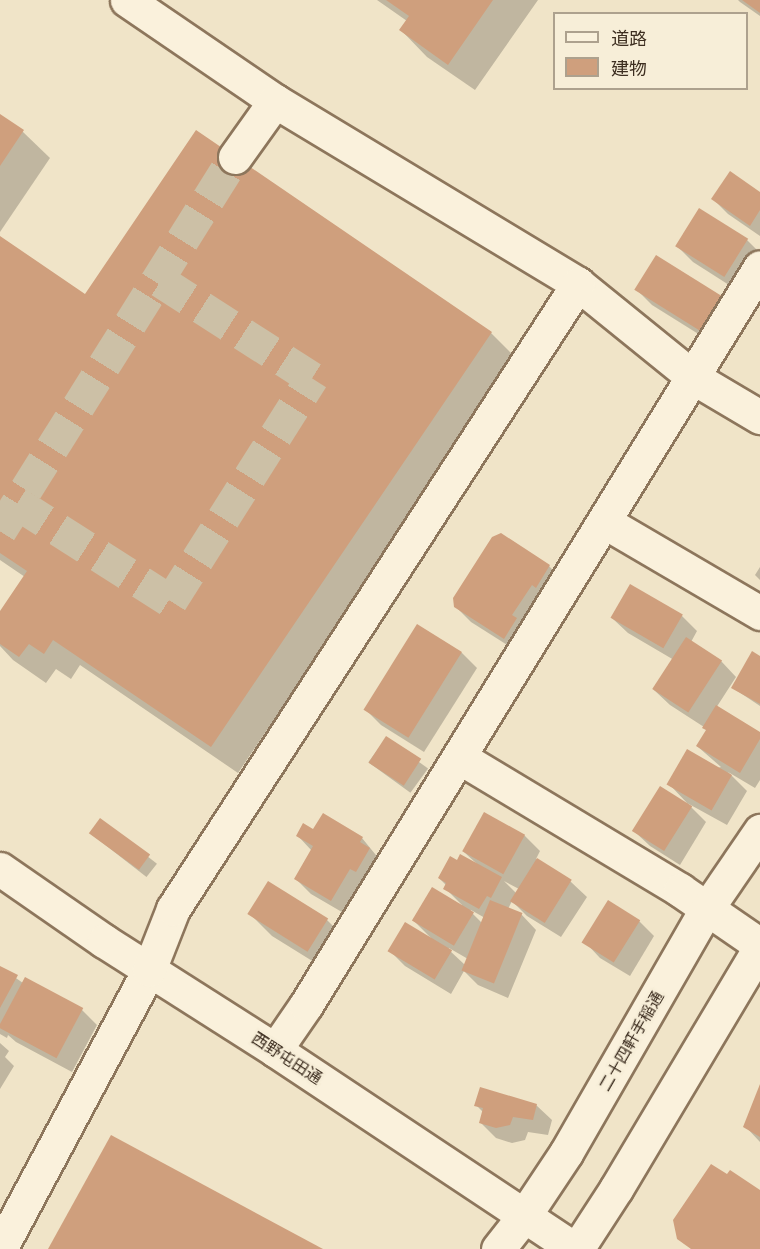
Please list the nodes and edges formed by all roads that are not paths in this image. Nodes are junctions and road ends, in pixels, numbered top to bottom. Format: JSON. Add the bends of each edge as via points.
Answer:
{"nodes":[{"id":1,"x":127,"y":0,"type":"edge"},
{"id":2,"x":275,"y":101,"type":"junction"},
{"id":3,"x":236,"y":158,"type":"tunnel mouth"},
{"id":4,"x":760,"y":267,"type":"edge"},
{"id":5,"x":579,"y":284,"type":"junction"},
{"id":6,"x":694,"y":378,"type":"junction"},
{"id":7,"x":760,"y":417,"type":"edge"},
{"id":8,"x":605,"y":522,"type":"junction"},
{"id":9,"x":760,"y":612,"type":"edge"},
{"id":10,"x":459,"y":757,"type":"junction"},
{"id":11,"x":760,"y":831,"type":"edge"},
{"id":12,"x":0,"y":869,"type":"edge"},
{"id":13,"x":706,"y":910,"type":"junction"},
{"id":14,"x":760,"y":946,"type":"edge"},
{"id":15,"x":149,"y":970,"type":"junction"},
{"id":16,"x":275,"y":1050,"type":"junction"},
{"id":17,"x":524,"y":1216,"type":"junction"},
{"id":18,"x":0,"y":1249,"type":"edge"},
{"id":19,"x":498,"y":1249,"type":"edge"},
{"id":20,"x":575,"y":1249,"type":"edge"}],
"edges":[{"from":1,"to":2,"type":"street"},
{"from":2,"to":3,"type":"street"},
{"from":2,"to":5,"type":"street"},
{"from":4,"to":6,"type":"street"},
{"from":5,"to":6,"type":"street"},
{"from":5,"to":15,"type":"street","via":[[173,909]]},
{"from":6,"to":7,"type":"street"},
{"from":6,"to":8,"type":"street"},
{"from":8,"to":9,"type":"street"},
{"from":8,"to":10,"type":"street"},
{"from":10,"to":13,"type":"street","via":[[680,890]]},
{"from":10,"to":16,"type":"street"},
{"from":11,"to":13,"type":"street","name":"二十四軒手稲通"},
{"from":12,"to":15,"type":"street","name":"西野屯田通"},
{"from":13,"to":14,"type":"street"},
{"from":13,"to":17,"type":"street","name":"二十四軒手稲通","via":[[566,1153]]},
{"from":14,"to":20,"type":"street","via":[[616,1189]]},
{"from":15,"to":16,"type":"street","name":"西野屯田通"},
{"from":15,"to":18,"type":"street"},
{"from":16,"to":17,"type":"street","name":"西野屯田通"},
{"from":17,"to":19,"type":"street","name":"二十四軒手稲通"},
{"from":17,"to":20,"type":"street","name":"西野屯田通"}]}
